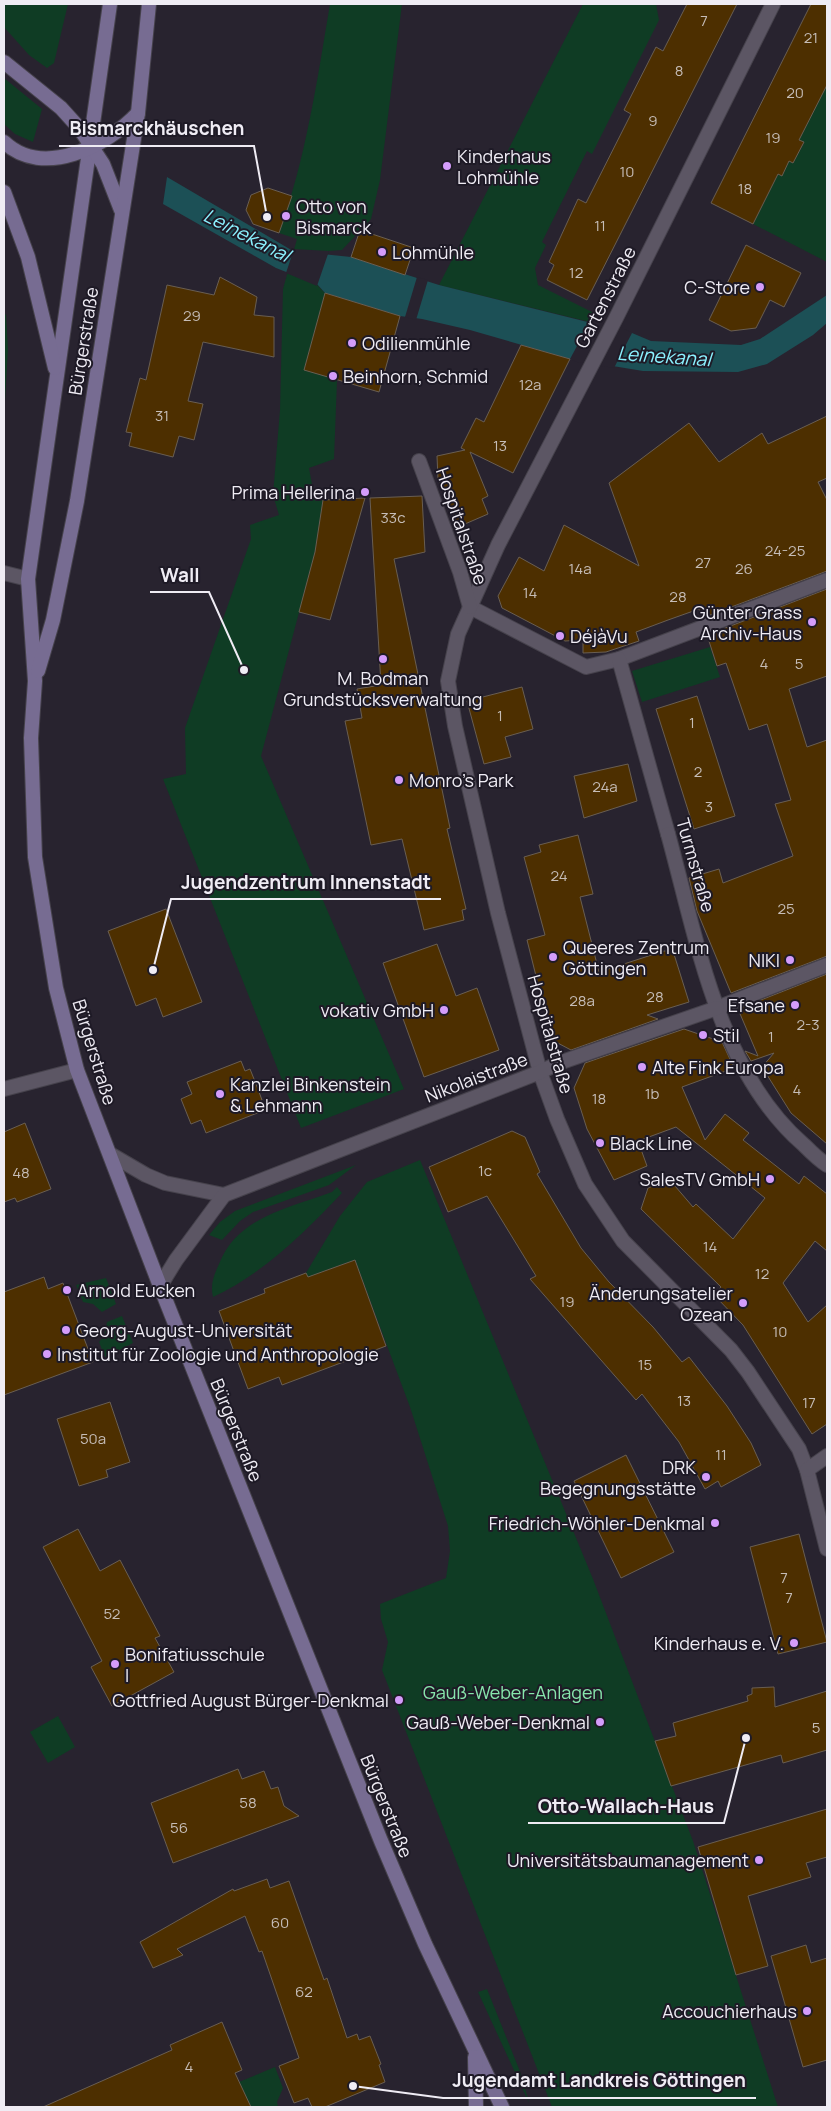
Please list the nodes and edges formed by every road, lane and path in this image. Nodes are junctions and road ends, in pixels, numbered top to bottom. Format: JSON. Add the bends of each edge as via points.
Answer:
{"nodes":[{"id":1,"x":110,"y":4,"type":"edge"},
{"id":2,"x":149,"y":4,"type":"edge"},
{"id":3,"x":773,"y":4,"type":"edge"},
{"id":4,"x":4,"y":62,"type":"edge"},
{"id":5,"x":138,"y":113,"type":"junction"},
{"id":6,"x":4,"y":142,"type":"edge"},
{"id":7,"x":92,"y":146,"type":"junction"},
{"id":8,"x":4,"y":192,"type":"edge"},
{"id":9,"x":122,"y":210,"type":"junction"},
{"id":10,"x":57,"y":376,"type":"junction"},
{"id":11,"x":419,"y":460,"type":"dead end"},
{"id":12,"x":4,"y":573,"type":"edge"},
{"id":13,"x":28,"y":579,"type":"junction"},
{"id":14,"x":827,"y":580,"type":"edge"},
{"id":15,"x":470,"y":607,"type":"junction"},
{"id":16,"x":619,"y":660,"type":"junction"},
{"id":17,"x":35,"y":681,"type":"junction"},
{"id":18,"x":827,"y":965,"type":"edge"},
{"id":19,"x":716,"y":1008,"type":"junction"},
{"id":20,"x":77,"y":1070,"type":"junction"},
{"id":21,"x":540,"y":1072,"type":"junction"},
{"id":22,"x":4,"y":1090,"type":"edge"},
{"id":23,"x":110,"y":1154,"type":"junction"},
{"id":24,"x":827,"y":1165,"type":"edge"},
{"id":25,"x":224,"y":1195,"type":"junction"},
{"id":26,"x":160,"y":1286,"type":"junction"},
{"id":27,"x":827,"y":1456,"type":"edge"},
{"id":28,"x":807,"y":1470,"type":"junction"},
{"id":29,"x":827,"y":1549,"type":"edge"},
{"id":30,"x":475,"y":2054,"type":"junction"},
{"id":31,"x":476,"y":2107,"type":"edge"},
{"id":32,"x":493,"y":2107,"type":"edge"},
{"id":33,"x":502,"y":2107,"type":"edge"}],
"edges":[{"from":1,"to":7,"type":"main road","name":"Bürgerstraße"},
{"from":2,"to":5,"type":"main road","name":"Bürgerstraße"},
{"from":3,"to":15,"type":"street","name":"Gartenstraße","via":[[614,323],[498,545]]},
{"from":4,"to":7,"type":"main road","via":[[61,108]]},
{"from":5,"to":7,"type":"main road","via":[[124,127]]},
{"from":5,"to":9,"type":"main road","name":"Bürgerstraße"},
{"from":6,"to":7,"type":"main road","via":[[14,152],[38,159],[49,159]]},
{"from":7,"to":9,"type":"main road","via":[[112,182]]},
{"from":7,"to":10,"type":"main road","name":"Bürgerstraße"},
{"from":8,"to":10,"type":"main road","via":[[28,257]]},
{"from":9,"to":17,"type":"main road","name":"Bürgerstraße","via":[[77,501],[52,620]]},
{"from":10,"to":13,"type":"main road","name":"Bürgerstraße"},
{"from":11,"to":15,"type":"street","name":"Hospitalstraße"},
{"from":12,"to":13,"type":"street"},
{"from":13,"to":17,"type":"main road","name":"Bürgerstraße"},
{"from":14,"to":16,"type":"street"},
{"from":15,"to":16,"type":"street","via":[[586,667]]},
{"from":15,"to":21,"type":"street","name":"Hospitalstraße","via":[[452,656],[448,681],[450,700],[498,913]]},
{"from":16,"to":19,"type":"street","name":"Turmstraße"},
{"from":17,"to":20,"type":"main road","name":"Bürgerstraße","via":[[31,738],[35,858],[56,988]]},
{"from":18,"to":19,"type":"street","name":"Nikolaistraße"},
{"from":19,"to":21,"type":"street","name":"Nikolaistraße"},
{"from":19,"to":24,"type":"street","name":"Turmstraße","via":[[741,1064],[766,1105],[794,1137]]},
{"from":20,"to":22,"type":"street"},
{"from":20,"to":23,"type":"main road","name":"Bürgerstraße"},
{"from":21,"to":25,"type":"street","name":"Nikolaistraße"},
{"from":21,"to":28,"type":"street","name":"Hospitalstraße","via":[[557,1119],[593,1196],[624,1242],[732,1350],[799,1449]]},
{"from":23,"to":25,"type":"street","via":[[166,1183]]},
{"from":23,"to":26,"type":"main road","name":"Bürgerstraße"},
{"from":25,"to":26,"type":"street"},
{"from":26,"to":30,"type":"main road","name":"Bürgerstraße","via":[[381,1841]]},
{"from":27,"to":28,"type":"street"},
{"from":28,"to":29,"type":"street","name":"Hospitalstraße"},
{"from":30,"to":31,"type":"main road"},
{"from":30,"to":32,"type":"main road","name":"Bürgerstraße"},
{"from":30,"to":33,"type":"main road","name":"Bürgerstraße"}]}
